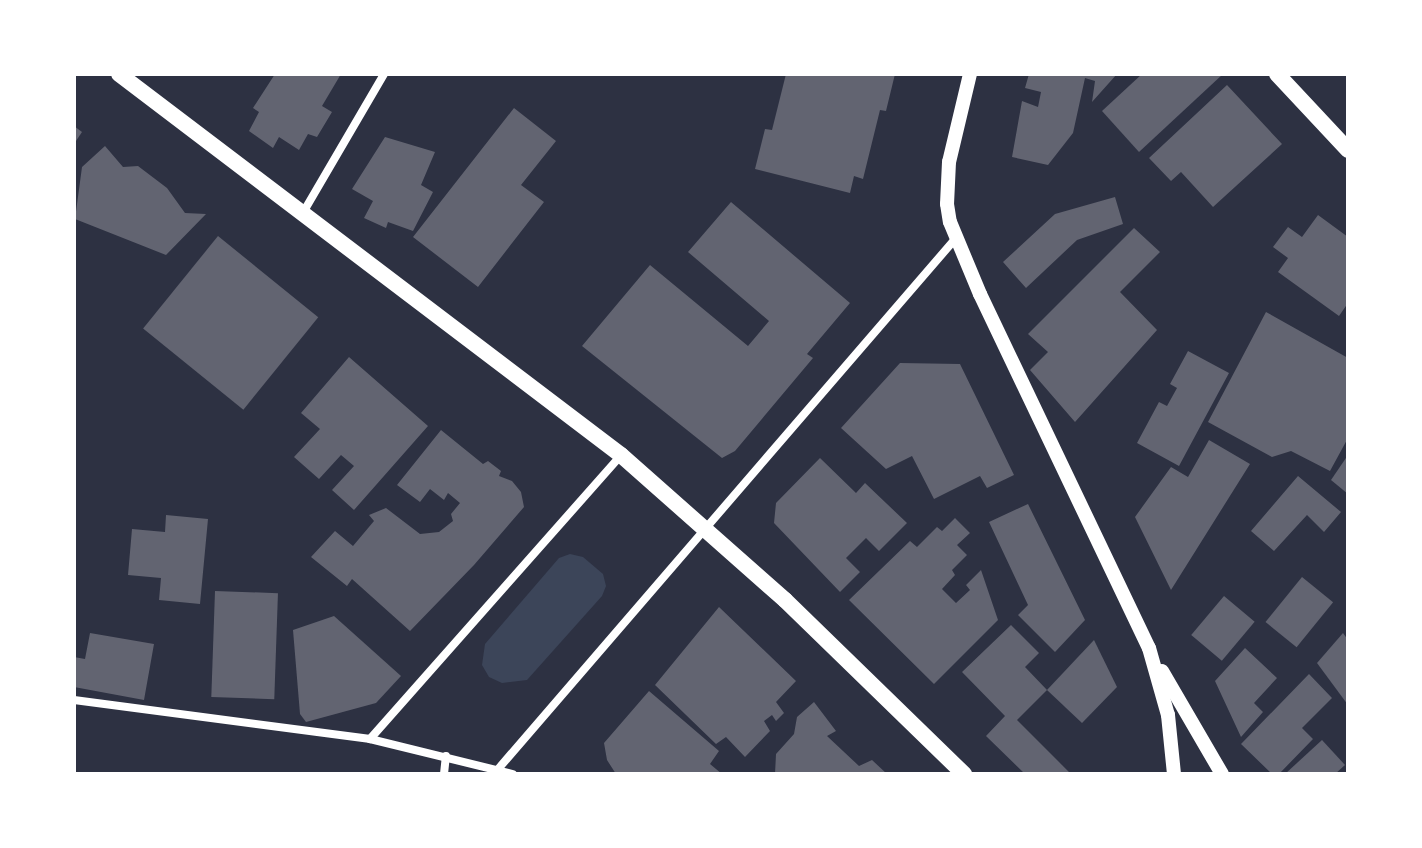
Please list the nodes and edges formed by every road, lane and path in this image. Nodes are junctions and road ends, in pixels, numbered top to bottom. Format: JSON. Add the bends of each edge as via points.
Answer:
{"nodes":[{"id":1,"x":119,"y":74,"type":"edge"},
{"id":2,"x":384,"y":74,"type":"edge"},
{"id":3,"x":970,"y":74,"type":"edge"},
{"id":4,"x":1277,"y":74,"type":"edge"},
{"id":5,"x":1348,"y":150,"type":"edge"},
{"id":6,"x":304,"y":211,"type":"junction"},
{"id":7,"x":956,"y":238,"type":"junction"},
{"id":8,"x":621,"y":455,"type":"junction"},
{"id":9,"x":707,"y":528,"type":"junction"},
{"id":10,"x":1149,"y":648,"type":"junction"},
{"id":11,"x":74,"y":700,"type":"edge"},
{"id":12,"x":370,"y":739,"type":"junction"},
{"id":13,"x":446,"y":756,"type":"junction"},
{"id":14,"x":499,"y":768,"type":"junction"},
{"id":15,"x":444,"y":774,"type":"edge"},
{"id":16,"x":513,"y":774,"type":"edge"},
{"id":17,"x":964,"y":774,"type":"edge"},
{"id":18,"x":1174,"y":774,"type":"edge"},
{"id":19,"x":1222,"y":774,"type":"edge"}],
"edges":[{"from":1,"to":6,"type":"main road"},
{"from":2,"to":6,"type":"street"},
{"from":3,"to":7,"type":"street","via":[[948,172],[947,204]]},
{"from":4,"to":5,"type":"main road"},
{"from":6,"to":8,"type":"main road"},
{"from":7,"to":9,"type":"street"},
{"from":7,"to":10,"type":"street"},
{"from":8,"to":9,"type":"main road"},
{"from":8,"to":12,"type":"street"},
{"from":9,"to":14,"type":"street"},
{"from":9,"to":17,"type":"main road"},
{"from":10,"to":18,"type":"street","via":[[1168,715]]},
{"from":10,"to":19,"type":"street"},
{"from":11,"to":12,"type":"street"},
{"from":12,"to":13,"type":"street"},
{"from":13,"to":14,"type":"street"},
{"from":13,"to":15,"type":"street"},
{"from":14,"to":16,"type":"street"}]}
